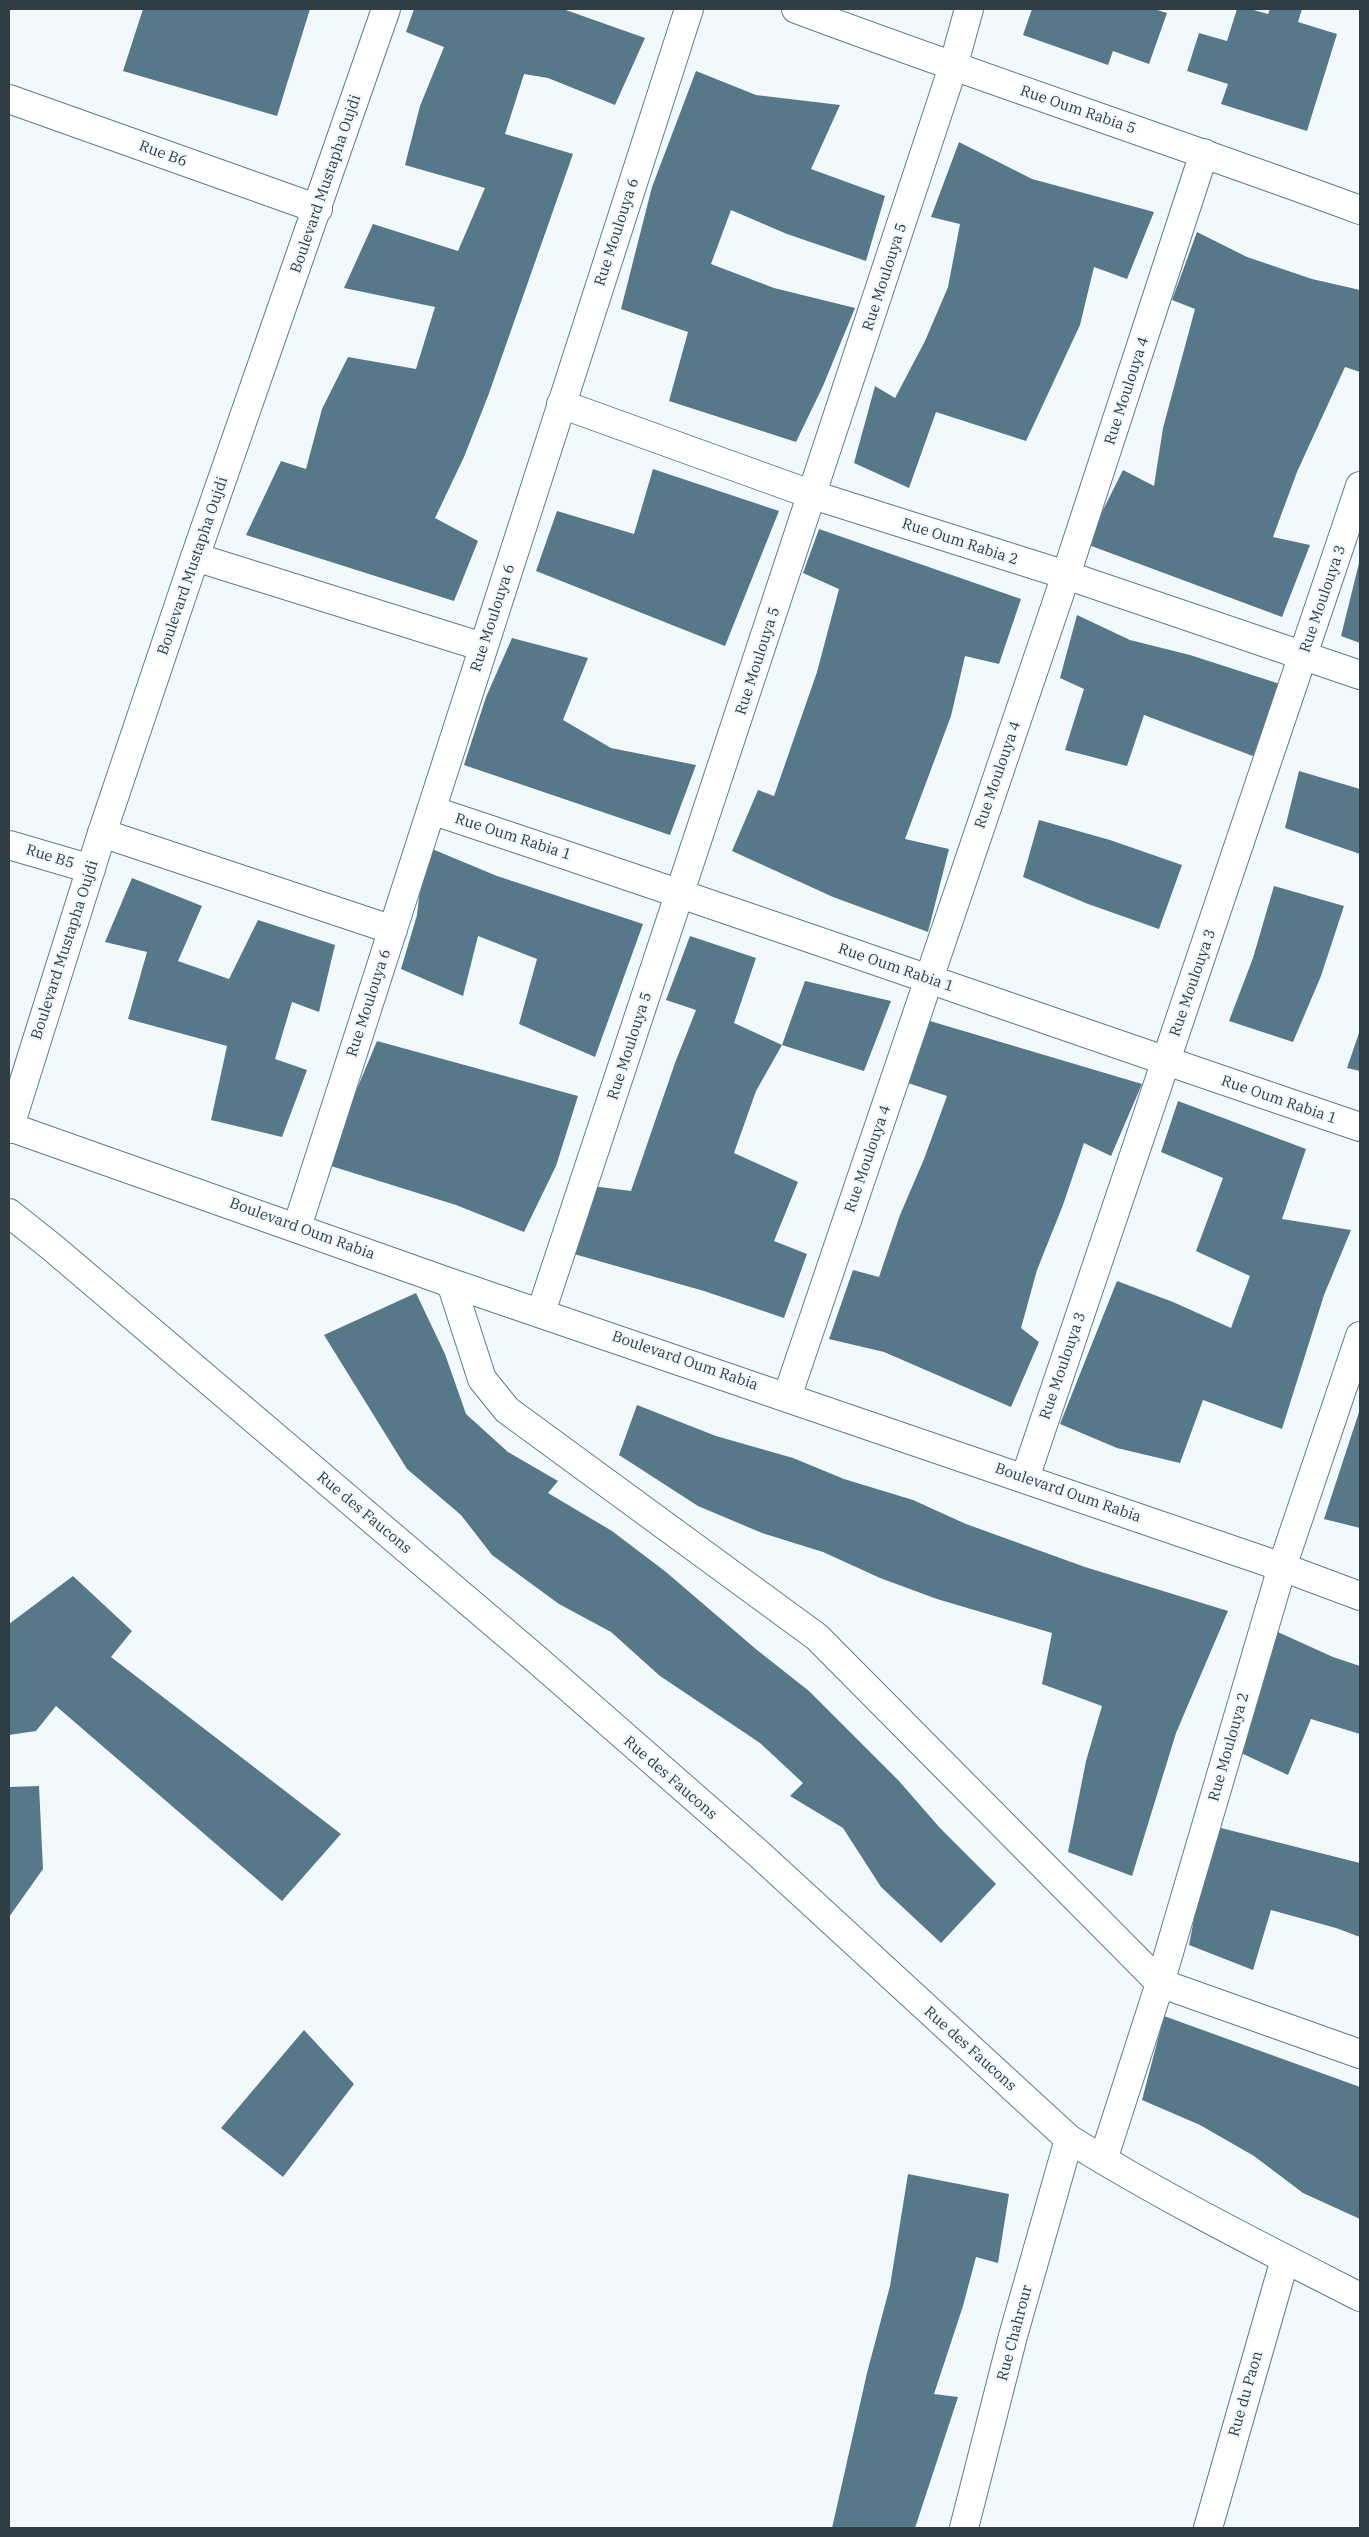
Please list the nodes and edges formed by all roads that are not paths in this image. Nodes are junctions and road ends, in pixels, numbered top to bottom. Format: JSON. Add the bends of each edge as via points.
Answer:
{"nodes":[{"id":1,"x":386,"y":9,"type":"edge"},
{"id":2,"x":689,"y":9,"type":"edge"},
{"id":3,"x":796,"y":9,"type":"edge"},
{"id":4,"x":969,"y":9,"type":"edge"},
{"id":5,"x":953,"y":67,"type":"junction"},
{"id":6,"x":9,"y":99,"type":"edge"},
{"id":7,"x":1204,"y":153,"type":"junction"},
{"id":8,"x":318,"y":210,"type":"junction"},
{"id":9,"x":1360,"y":210,"type":"edge"},
{"id":10,"x":561,"y":404,"type":"junction"},
{"id":11,"x":1360,"y":486,"type":"edge"},
{"id":12,"x":813,"y":495,"type":"junction"},
{"id":13,"x":195,"y":557,"type":"junction"},
{"id":14,"x":1066,"y":575,"type":"junction"},
{"id":15,"x":484,"y":646,"type":"junction"},
{"id":16,"x":1304,"y":656,"type":"junction"},
{"id":17,"x":1360,"y":675,"type":"edge"},
{"id":18,"x":431,"y":810,"type":"junction"},
{"id":19,"x":102,"y":833,"type":"junction"},
{"id":20,"x":9,"y":844,"type":"edge"},
{"id":21,"x":91,"y":869,"type":"junction"},
{"id":22,"x":680,"y":892,"type":"junction"},
{"id":23,"x":393,"y":930,"type":"junction"},
{"id":24,"x":929,"y":980,"type":"junction"},
{"id":25,"x":1166,"y":1062,"type":"junction"},
{"id":26,"x":9,"y":1127,"type":"edge"},
{"id":27,"x":1360,"y":1127,"type":"edge"},
{"id":28,"x":9,"y":1213,"type":"edge"},
{"id":29,"x":297,"y":1227,"type":"junction"},
{"id":30,"x":452,"y":1283,"type":"junction"},
{"id":31,"x":541,"y":1312,"type":"junction"},
{"id":32,"x":1360,"y":1336,"type":"edge"},
{"id":33,"x":787,"y":1396,"type":"junction"},
{"id":34,"x":1025,"y":1478,"type":"junction"},
{"id":35,"x":1282,"y":1567,"type":"junction"},
{"id":36,"x":1360,"y":1596,"type":"edge"},
{"id":37,"x":1160,"y":1983,"type":"junction"},
{"id":38,"x":1360,"y":2054,"type":"edge"},
{"id":39,"x":1069,"y":2139,"type":"junction"},
{"id":40,"x":1103,"y":2160,"type":"junction"},
{"id":41,"x":1285,"y":2259,"type":"junction"},
{"id":42,"x":1360,"y":2297,"type":"edge"},
{"id":43,"x":964,"y":2528,"type":"edge"},
{"id":44,"x":1208,"y":2528,"type":"edge"}],
"edges":[{"from":1,"to":8,"type":"street","name":"Boulevard Mustapha Oujdi"},
{"from":2,"to":10,"type":"street","name":"Rue Moulouya 6"},
{"from":3,"to":5,"type":"street","name":"Rue Oum Rabia 5"},
{"from":4,"to":5,"type":"street","name":"Rue Moulouya 5"},
{"from":5,"to":7,"type":"street","name":"Rue Oum Rabia 5"},
{"from":5,"to":12,"type":"street","name":"Rue Moulouya 5"},
{"from":6,"to":8,"type":"street","name":"Rue B6"},
{"from":7,"to":9,"type":"street","name":"Rue Oum Rabia 5"},
{"from":7,"to":14,"type":"street","name":"Rue Moulouya 4"},
{"from":8,"to":13,"type":"street","name":"Boulevard Mustapha Oujdi"},
{"from":10,"to":12,"type":"street","name":"Rue Oum Rabia 2"},
{"from":10,"to":15,"type":"street","name":"Rue Moulouya 6"},
{"from":11,"to":16,"type":"street","name":"Rue Moulouya 3"},
{"from":12,"to":14,"type":"street","name":"Rue Oum Rabia 2"},
{"from":12,"to":22,"type":"street","name":"Rue Moulouya 5"},
{"from":13,"to":15,"type":"street"},
{"from":13,"to":19,"type":"street","name":"Boulevard Mustapha Oujdi"},
{"from":14,"to":16,"type":"street","name":"Rue Oum Rabia 2"},
{"from":14,"to":24,"type":"street","name":"Rue Moulouya 4"},
{"from":15,"to":18,"type":"street","name":"Rue Moulouya 6"},
{"from":16,"to":17,"type":"street","name":"Rue Oum Rabia 2"},
{"from":16,"to":25,"type":"street","name":"Rue Moulouya 3"},
{"from":18,"to":22,"type":"street","name":"Rue Oum Rabia 1"},
{"from":18,"to":23,"type":"street","name":"Rue Moulouya 6"},
{"from":19,"to":21,"type":"street","name":"Boulevard Mustapha Oujdi"},
{"from":19,"to":23,"type":"street"},
{"from":20,"to":21,"type":"street","name":"Rue B5"},
{"from":21,"to":26,"type":"street","name":"Boulevard Mustapha Oujdi"},
{"from":22,"to":24,"type":"street","name":"Rue Oum Rabia 1"},
{"from":22,"to":31,"type":"street","name":"Rue Moulouya 5"},
{"from":23,"to":29,"type":"street","name":"Rue Moulouya 6"},
{"from":24,"to":25,"type":"street","name":"Rue Oum Rabia 1"},
{"from":24,"to":33,"type":"street","name":"Rue Moulouya 4"},
{"from":25,"to":27,"type":"street","name":"Rue Oum Rabia 1"},
{"from":25,"to":34,"type":"street","name":"Rue Moulouya 3"},
{"from":26,"to":29,"type":"street","name":"Boulevard Oum Rabia"},
{"from":28,"to":39,"type":"street","name":"Rue des Faucons","via":[[535,1658],[758,1854]]},
{"from":29,"to":30,"type":"street","name":"Boulevard Oum Rabia"},
{"from":30,"to":31,"type":"street","name":"Boulevard Oum Rabia"},
{"from":30,"to":37,"type":"street","via":[[482,1379],[507,1410],[817,1637]]},
{"from":31,"to":33,"type":"street","name":"Boulevard Oum Rabia"},
{"from":32,"to":35,"type":"street","name":"Rue Moulouya 2"},
{"from":33,"to":34,"type":"street","name":"Boulevard Oum Rabia"},
{"from":34,"to":35,"type":"street","name":"Boulevard Oum Rabia"},
{"from":35,"to":36,"type":"street","name":"Boulevard Oum Rabia"},
{"from":35,"to":37,"type":"street","name":"Rue Moulouya 2"},
{"from":37,"to":38,"type":"street"},
{"from":37,"to":40,"type":"street","name":"Rue Moulouya 2"},
{"from":39,"to":40,"type":"street","name":"Rue des Faucons"},
{"from":39,"to":43,"type":"street","name":"Rue Chahrour","via":[[1013,2336]]},
{"from":40,"to":41,"type":"street","name":"Rue des Faucons"},
{"from":41,"to":42,"type":"street","name":"Rue des Faucons"},
{"from":41,"to":44,"type":"street","name":"Rue du Paon"}]}
